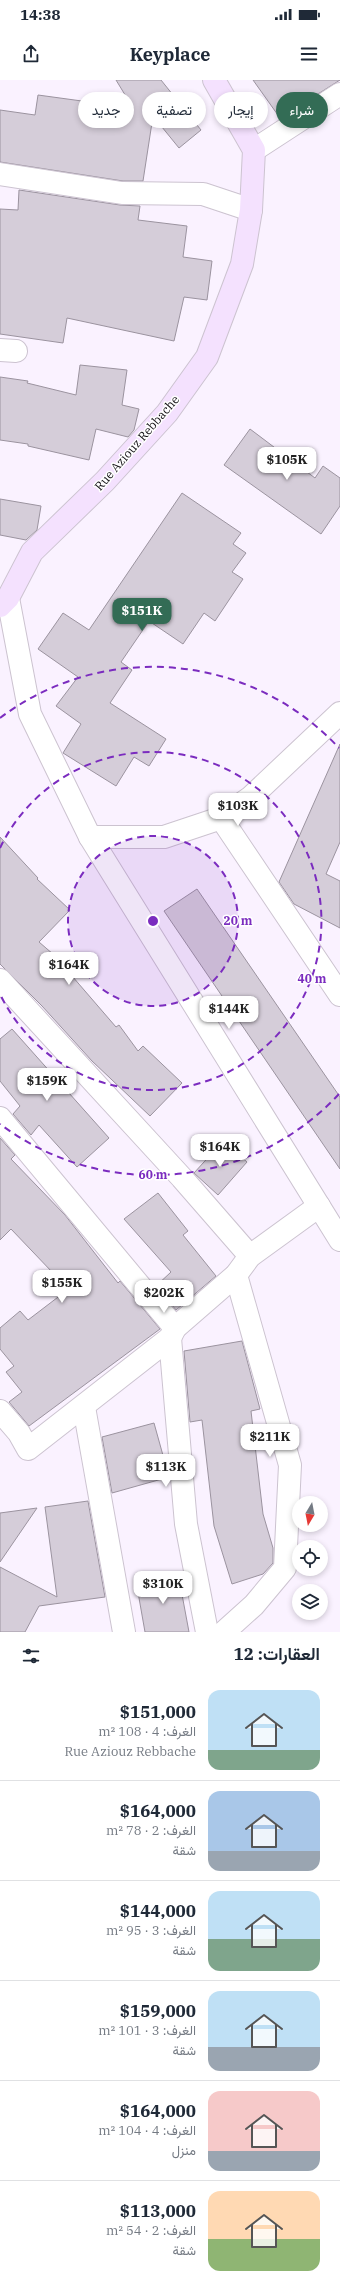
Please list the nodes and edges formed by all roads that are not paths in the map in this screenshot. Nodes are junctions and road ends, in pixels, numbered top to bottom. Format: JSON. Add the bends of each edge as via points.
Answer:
{"nodes":[{"id":1,"x":214,"y":80,"type":"edge"},
{"id":2,"x":340,"y":94,"type":"edge"},
{"id":3,"x":254,"y":150,"type":"junction"},
{"id":4,"x":0,"y":174,"type":"edge"},
{"id":5,"x":251,"y":210,"type":"junction"},
{"id":6,"x":4,"y":602,"type":"edge"},
{"id":7,"x":340,"y":713,"type":"edge"},
{"id":8,"x":221,"y":818,"type":"junction"},
{"id":9,"x":90,"y":837,"type":"junction"},
{"id":10,"x":0,"y":980,"type":"edge"},
{"id":11,"x":340,"y":995,"type":"edge"},
{"id":12,"x":0,"y":1118,"type":"edge"},
{"id":13,"x":319,"y":1206,"type":"junction"},
{"id":14,"x":340,"y":1240,"type":"edge"},
{"id":15,"x":250,"y":1256,"type":"junction"},
{"id":16,"x":236,"y":1275,"type":"junction"},
{"id":17,"x":172,"y":1333,"type":"junction"},
{"id":18,"x":84,"y":1407,"type":"junction"},
{"id":19,"x":0,"y":1411,"type":"edge"},
{"id":20,"x":124,"y":1632,"type":"edge"},
{"id":21,"x":207,"y":1632,"type":"edge"},
{"id":22,"x":224,"y":1632,"type":"edge"}],
"edges":[{"from":1,"to":3,"type":"street"},
{"from":2,"to":3,"type":"street"},
{"from":3,"to":5,"type":"street","name":"Rue Aziouz Rebbache"},
{"from":4,"to":5,"type":"street","via":[[122,193],[203,194]]},
{"from":5,"to":6,"type":"street","name":"Rue Aziouz Rebbache","via":[[242,264],[207,357],[167,413],[105,481],[32,552]]},
{"from":6,"to":9,"type":"street","via":[[30,714]]},
{"from":7,"to":8,"type":"street","via":[[251,797]]},
{"from":8,"to":9,"type":"street","via":[[164,837]]},
{"from":8,"to":11,"type":"street"},
{"from":9,"to":13,"type":"street"},
{"from":10,"to":15,"type":"street"},
{"from":12,"to":17,"type":"street"},
{"from":13,"to":14,"type":"street"},
{"from":13,"to":15,"type":"street"},
{"from":15,"to":16,"type":"street"},
{"from":16,"to":17,"type":"street"},
{"from":16,"to":22,"type":"street","via":[[290,1465],[285,1568],[254,1605]]},
{"from":17,"to":18,"type":"street"},
{"from":17,"to":21,"type":"street","via":[[186,1524]]},
{"from":18,"to":19,"type":"street","via":[[28,1449],[19,1433]]},
{"from":18,"to":20,"type":"street"}]}
